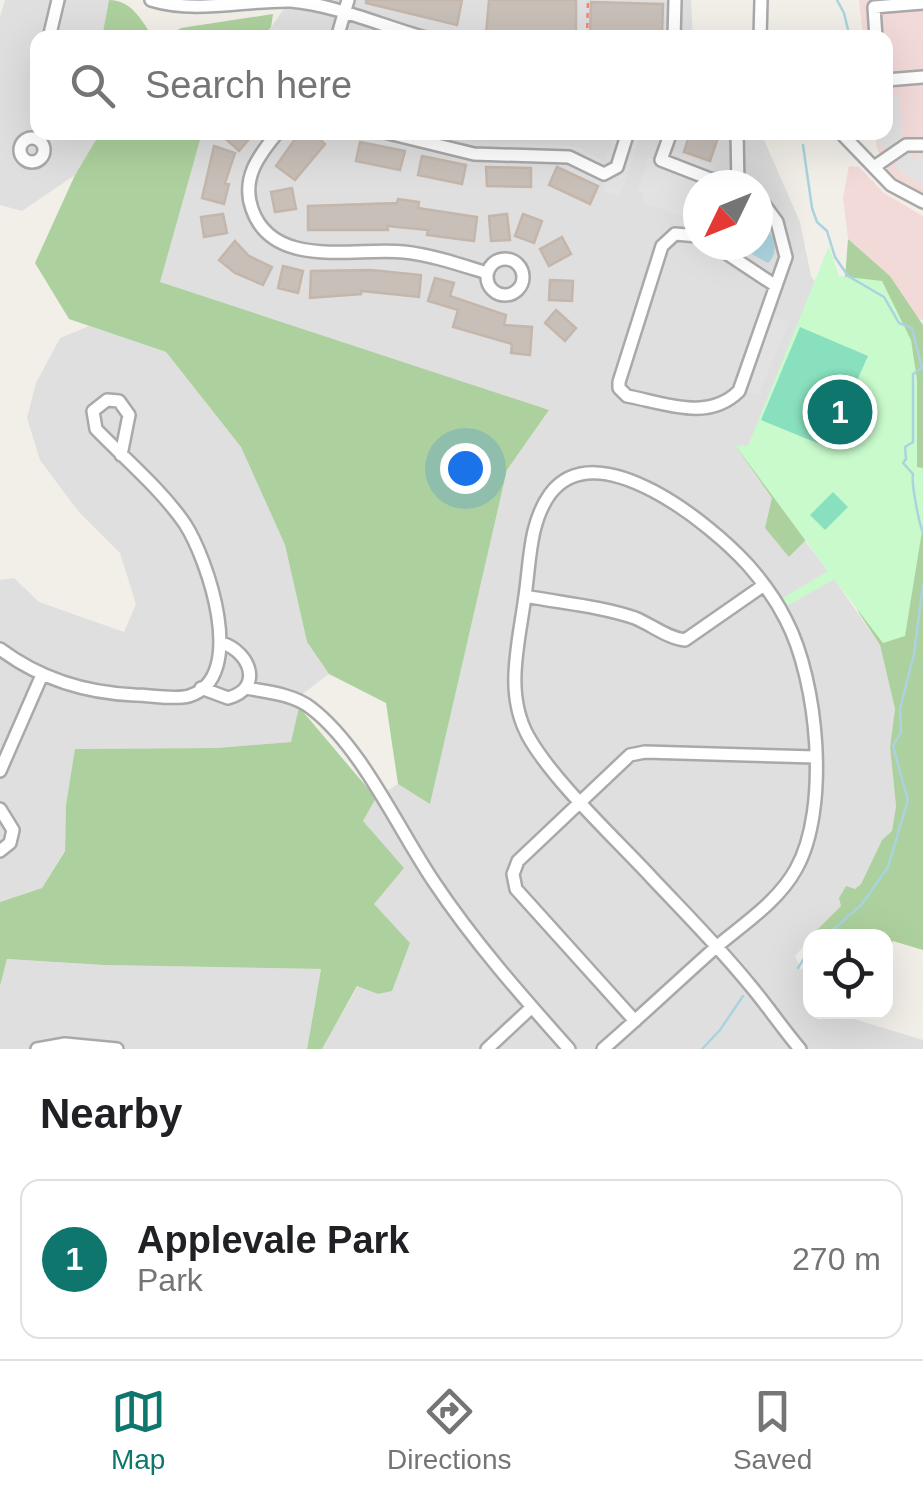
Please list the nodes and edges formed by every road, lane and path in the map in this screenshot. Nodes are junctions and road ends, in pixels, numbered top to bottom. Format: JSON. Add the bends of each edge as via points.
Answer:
{"nodes":[{"id":1,"x":58,"y":0,"type":"edge"},
{"id":2,"x":152,"y":0,"type":"edge"},
{"id":3,"x":348,"y":0,"type":"edge"},
{"id":4,"x":588,"y":0,"type":"edge"},
{"id":5,"x":675,"y":0,"type":"edge"},
{"id":6,"x":762,"y":0,"type":"edge"},
{"id":7,"x":923,"y":3,"type":"edge"},
{"id":8,"x":344,"y":14,"type":"junction"},
{"id":9,"x":51,"y":30,"type":"edge"},
{"id":10,"x":339,"y":30,"type":"edge"},
{"id":11,"x":399,"y":30,"type":"edge"},
{"id":12,"x":587,"y":30,"type":"edge"},
{"id":13,"x":674,"y":30,"type":"edge"},
{"id":14,"x":760,"y":30,"type":"edge"},
{"id":15,"x":875,"y":30,"type":"edge"},
{"id":16,"x":923,"y":77,"type":"edge"},
{"id":17,"x":893,"y":79,"type":"edge"},
{"id":18,"x":272,"y":140,"type":"edge"},
{"id":19,"x":429,"y":140,"type":"edge"},
{"id":20,"x":626,"y":140,"type":"edge"},
{"id":21,"x":666,"y":140,"type":"edge"},
{"id":22,"x":737,"y":140,"type":"edge"},
{"id":23,"x":848,"y":140,"type":"edge"},
{"id":24,"x":923,"y":145,"type":"edge"},
{"id":25,"x":874,"y":168,"type":"junction"},
{"id":26,"x":688,"y":170,"type":"edge"},
{"id":27,"x":739,"y":170,"type":"edge"},
{"id":28,"x":923,"y":202,"type":"edge"},
{"id":29,"x":773,"y":218,"type":"edge"},
{"id":30,"x":683,"y":235,"type":"edge"},
{"id":31,"x":737,"y":260,"type":"edge"},
{"id":32,"x":487,"y":273,"type":"dead end"},
{"id":33,"x":776,"y":286,"type":"junction"},
{"id":34,"x":121,"y":456,"type":"junction"},
{"id":35,"x":764,"y":585,"type":"junction"},
{"id":36,"x":525,"y":596,"type":"junction"},
{"id":37,"x":222,"y":644,"type":"junction"},
{"id":38,"x":0,"y":649,"type":"edge"},
{"id":39,"x":42,"y":675,"type":"junction"},
{"id":40,"x":202,"y":688,"type":"junction"},
{"id":41,"x":246,"y":688,"type":"junction"},
{"id":42,"x":815,"y":758,"type":"junction"},
{"id":43,"x":0,"y":771,"type":"edge"},
{"id":44,"x":580,"y":800,"type":"junction"},
{"id":45,"x":0,"y":810,"type":"edge"},
{"id":46,"x":0,"y":851,"type":"edge"},
{"id":47,"x":716,"y":947,"type":"junction"},
{"id":48,"x":532,"y":1008,"type":"junction"},
{"id":49,"x":635,"y":1021,"type":"junction"},
{"id":50,"x":37,"y":1049,"type":"edge"},
{"id":51,"x":117,"y":1049,"type":"edge"},
{"id":52,"x":487,"y":1049,"type":"edge"},
{"id":53,"x":569,"y":1049,"type":"edge"},
{"id":54,"x":603,"y":1049,"type":"edge"},
{"id":55,"x":800,"y":1049,"type":"edge"}],
"edges":[{"from":1,"to":9,"type":"street"},
{"from":2,"to":8,"type":"street","via":[[182,6],[288,0]]},
{"from":3,"to":8,"type":"street"},
{"from":4,"to":12,"type":"path"},
{"from":5,"to":13,"type":"street"},
{"from":6,"to":14,"type":"street"},
{"from":7,"to":15,"type":"street","via":[[874,7]]},
{"from":8,"to":10,"type":"street"},
{"from":8,"to":11,"type":"street"},
{"from":16,"to":17,"type":"street"},
{"from":18,"to":32,"type":"street","via":[[249,183],[252,211],[274,240],[300,250],[421,254]]},
{"from":19,"to":20,"type":"street","via":[[486,155],[569,156],[604,174],[617,168]]},
{"from":21,"to":26,"type":"street","via":[[661,160]]},
{"from":22,"to":27,"type":"street"},
{"from":23,"to":25,"type":"street"},
{"from":24,"to":25,"type":"street","via":[[906,145]]},
{"from":25,"to":28,"type":"street"},
{"from":29,"to":33,"type":"street","via":[[784,246]]},
{"from":30,"to":33,"type":"street","via":[[662,246],[620,382],[627,396],[684,408],[724,403],[740,391]]},
{"from":31,"to":33,"type":"street"},
{"from":34,"to":34,"type":"street","via":[[129,415],[119,401],[108,400],[96,406],[93,424]]},
{"from":34,"to":37,"type":"street","via":[[192,536],[205,564]]},
{"from":35,"to":36,"type":"street","via":[[685,640],[612,612]]},
{"from":35,"to":36,"type":"street","via":[[728,545],[670,501],[631,482],[586,472],[565,480],[542,507]]},
{"from":35,"to":42,"type":"street","via":[[803,660]]},
{"from":36,"to":44,"type":"street","via":[[514,664],[520,716],[535,747]]},
{"from":37,"to":40,"type":"street"},
{"from":37,"to":41,"type":"street","via":[[248,662]]},
{"from":38,"to":39,"type":"street"},
{"from":39,"to":40,"type":"street","via":[[115,694],[182,696]]},
{"from":39,"to":43,"type":"street"},
{"from":40,"to":41,"type":"street","via":[[228,698]]},
{"from":41,"to":48,"type":"street","via":[[311,708],[350,752],[462,922]]},
{"from":42,"to":44,"type":"street","via":[[638,752]]},
{"from":42,"to":47,"type":"street","via":[[809,836],[795,871]]},
{"from":44,"to":47,"type":"street"},
{"from":44,"to":49,"type":"street","via":[[518,861],[513,881]]},
{"from":45,"to":46,"type":"street","via":[[12,830]]},
{"from":47,"to":49,"type":"street"},
{"from":47,"to":55,"type":"street"},
{"from":48,"to":52,"type":"street"},
{"from":48,"to":53,"type":"street"},
{"from":49,"to":54,"type":"street"},
{"from":50,"to":51,"type":"street"}]}
